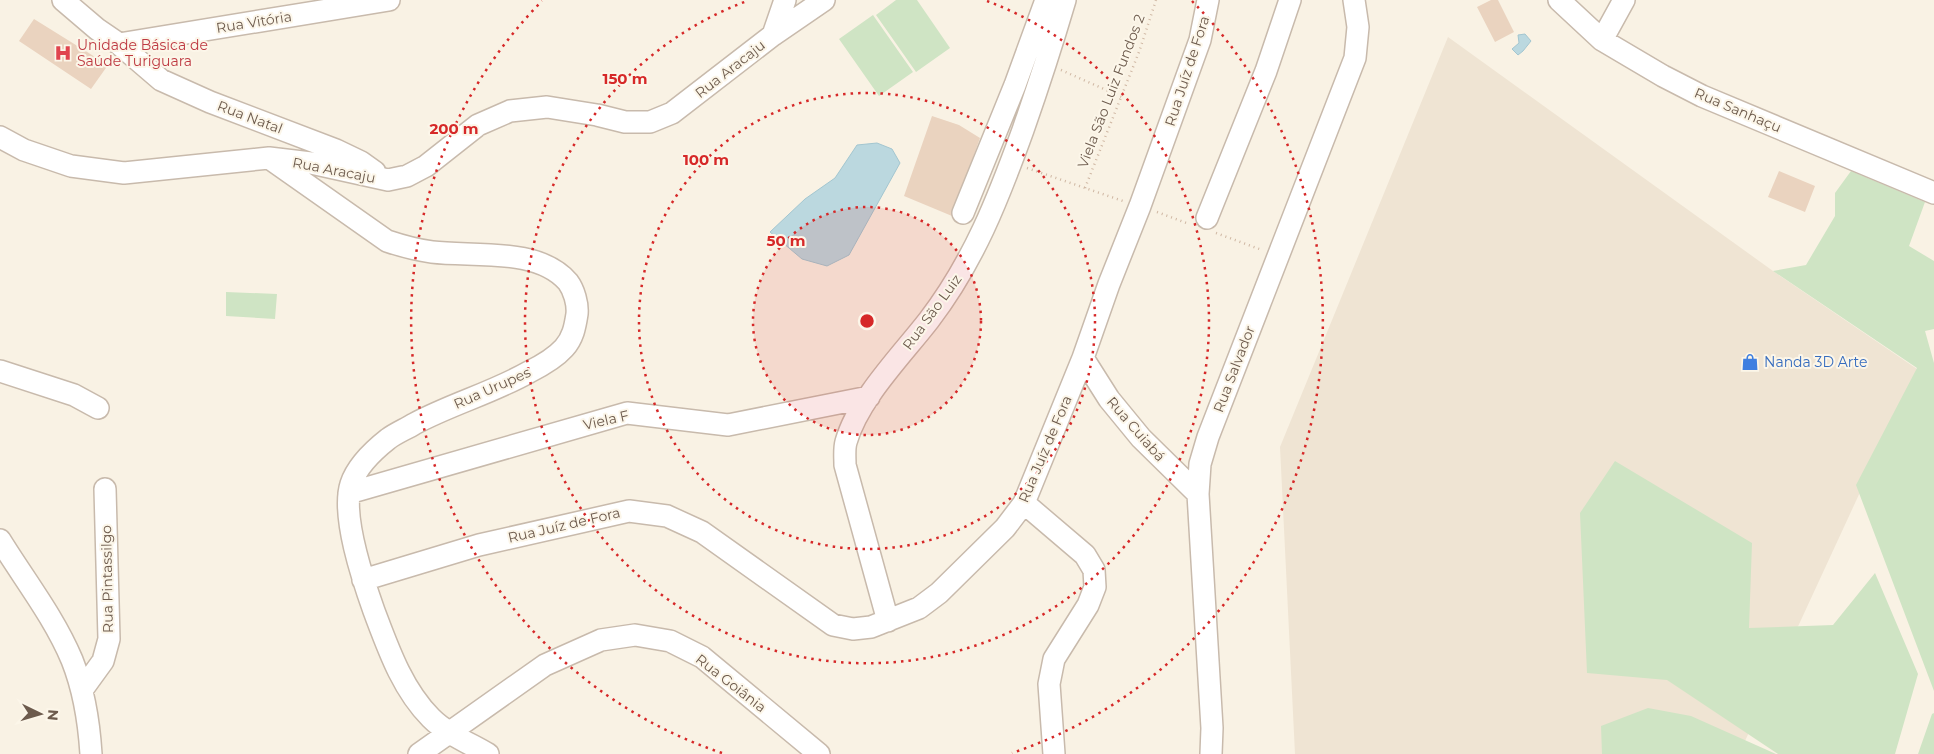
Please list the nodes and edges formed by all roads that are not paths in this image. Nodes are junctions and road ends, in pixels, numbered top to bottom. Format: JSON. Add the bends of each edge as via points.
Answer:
{"nodes":[{"id":1,"x":62,"y":0,"type":"edge"},
{"id":2,"x":389,"y":0,"type":"edge"},
{"id":3,"x":785,"y":0,"type":"edge"},
{"id":4,"x":824,"y":0,"type":"edge"},
{"id":5,"x":1046,"y":0,"type":"edge"},
{"id":6,"x":1065,"y":0,"type":"edge"},
{"id":7,"x":1208,"y":0,"type":"edge"},
{"id":8,"x":1290,"y":0,"type":"edge"},
{"id":9,"x":1354,"y":0,"type":"edge"},
{"id":10,"x":1559,"y":0,"type":"edge"},
{"id":11,"x":1624,"y":0,"type":"edge"},
{"id":12,"x":773,"y":35,"type":"junction"},
{"id":13,"x":1602,"y":40,"type":"junction"},
{"id":14,"x":119,"y":44,"type":"junction"},
{"id":15,"x":0,"y":138,"type":"edge"},
{"id":16,"x":269,"y":158,"type":"junction"},
{"id":17,"x":388,"y":180,"type":"junction"},
{"id":18,"x":1934,"y":193,"type":"edge"},
{"id":19,"x":963,"y":213,"type":"dead end"},
{"id":20,"x":1207,"y":218,"type":"dead end"},
{"id":21,"x":1083,"y":358,"type":"junction"},
{"id":22,"x":0,"y":371,"type":"edge"},
{"id":23,"x":869,"y":397,"type":"junction"},
{"id":24,"x":98,"y":408,"type":"dead end"},
{"id":25,"x":105,"y":489,"type":"dead end"},
{"id":26,"x":349,"y":493,"type":"junction"},
{"id":27,"x":1198,"y":494,"type":"junction"},
{"id":28,"x":1024,"y":503,"type":"junction"},
{"id":29,"x":0,"y":540,"type":"edge"},
{"id":30,"x":363,"y":580,"type":"junction"},
{"id":31,"x":888,"y":621,"type":"junction"},
{"id":32,"x":82,"y":690,"type":"junction"},
{"id":33,"x":449,"y":732,"type":"junction"},
{"id":34,"x":92,"y":754,"type":"edge"},
{"id":35,"x":419,"y":754,"type":"edge"},
{"id":36,"x":488,"y":754,"type":"edge"},
{"id":37,"x":819,"y":754,"type":"edge"},
{"id":38,"x":1054,"y":754,"type":"edge"},
{"id":39,"x":1212,"y":754,"type":"edge"}],
"edges":[{"from":1,"to":14,"type":"street","name":"Rua Natal"},
{"from":2,"to":14,"type":"street","name":"Rua Vitória"},
{"from":3,"to":12,"type":"street"},
{"from":4,"to":12,"type":"street","name":"Rua Aracaju"},
{"from":5,"to":19,"type":"street"},
{"from":6,"to":23,"type":"street","name":"Rua São Luiz","via":[[1046,64],[988,224],[936,311]]},
{"from":7,"to":21,"type":"street","name":"Rua Juíz de Fora","via":[[1200,40]]},
{"from":8,"to":20,"type":"street","via":[[1266,71]]},
{"from":9,"to":27,"type":"street","name":"Rua Salvador","via":[[1358,28],[1355,58],[1208,437],[1200,464]]},
{"from":10,"to":13,"type":"street","name":"Rua Sanhaçu"},
{"from":11,"to":13,"type":"street"},
{"from":12,"to":17,"type":"street","name":"Rua Aracaju","via":[[672,113],[650,122],[625,122],[547,107],[510,111],[478,125],[426,166],[407,176]]},
{"from":13,"to":18,"type":"street","name":"Rua Sanhaçu","via":[[1702,96]]},
{"from":14,"to":17,"type":"street","name":"Rua Natal","via":[[161,80],[336,150]]},
{"from":15,"to":16,"type":"street","name":"Rua Aracaju","via":[[71,166],[124,173]]},
{"from":16,"to":17,"type":"street","name":"Rua Aracaju","via":[[312,163]]},
{"from":16,"to":26,"type":"street","name":"Rua Urupes","via":[[387,241],[432,252],[527,258],[550,267],[569,283],[578,306],[575,330],[564,349],[542,366],[513,381],[441,410],[389,438],[362,464]]},
{"from":21,"to":27,"type":"street","name":"Rua Cuiabá","via":[[1108,399],[1141,438]]},
{"from":21,"to":28,"type":"street","name":"Rua Juíz de Fora"},
{"from":22,"to":24,"type":"street","via":[[74,395]]},
{"from":23,"to":26,"type":"street","name":"Viela F","via":[[728,425],[627,413]]},
{"from":23,"to":31,"type":"street","name":"Rua São Luiz","via":[[852,425],[846,444],[845,465]]},
{"from":25,"to":32,"type":"street","name":"Rua Pintassilgo","via":[[109,639],[103,662]]},
{"from":26,"to":30,"type":"street","name":"Rua Urupes","via":[[349,515]]},
{"from":27,"to":39,"type":"street","name":"Rua Salvador"},
{"from":28,"to":31,"type":"street","name":"Rua Juíz de Fora","via":[[1005,528],[939,593],[919,608]]},
{"from":28,"to":38,"type":"street","via":[[1085,555],[1094,570],[1095,587],[1088,605],[1054,659],[1049,684]]},
{"from":29,"to":32,"type":"street","via":[[53,624],[72,659]]},
{"from":30,"to":31,"type":"street","name":"Rua Juíz de Fora","via":[[479,545],[629,511],[667,516],[702,532],[833,625],[853,629]]},
{"from":30,"to":33,"type":"street","name":"Rua Urupes","via":[[390,654],[431,718]]},
{"from":32,"to":34,"type":"street"},
{"from":33,"to":35,"type":"street"},
{"from":33,"to":36,"type":"street","name":"Rua Urupes"},
{"from":33,"to":37,"type":"street","name":"Rua Goiânia","via":[[545,665],[601,640],[635,635],[670,641],[702,658]]}]}
